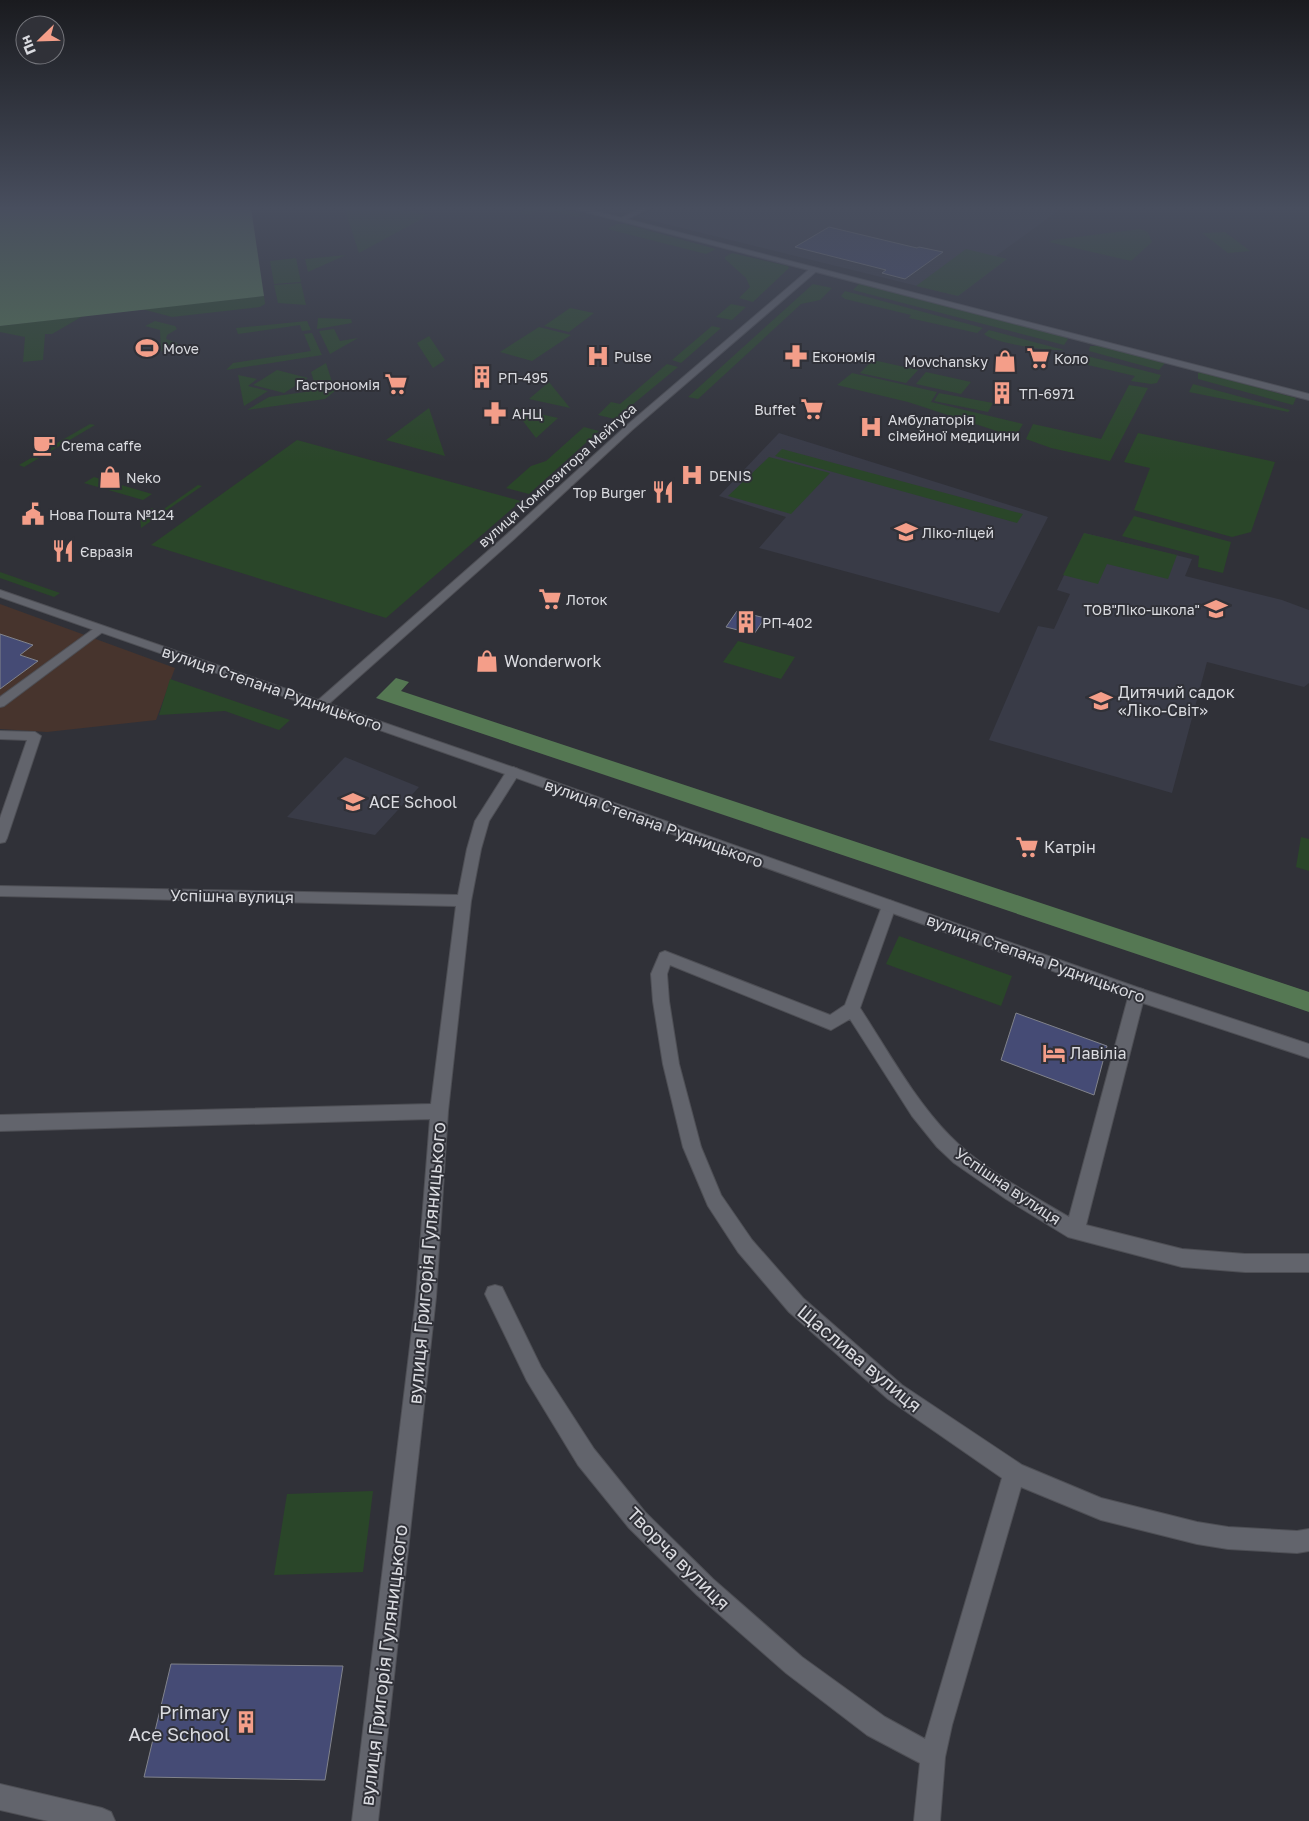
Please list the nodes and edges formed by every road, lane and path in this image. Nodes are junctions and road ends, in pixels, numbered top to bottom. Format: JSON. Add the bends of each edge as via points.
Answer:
{"nodes":[{"id":1,"x":788,"y":293,"type":"edge"},
{"id":2,"x":904,"y":293,"type":"edge"},
{"id":3,"x":1309,"y":397,"type":"edge"},
{"id":4,"x":0,"y":593,"type":"edge"},
{"id":5,"x":100,"y":629,"type":"junction"},
{"id":6,"x":0,"y":703,"type":"edge"},
{"id":7,"x":320,"y":705,"type":"junction"},
{"id":8,"x":0,"y":734,"type":"edge"},
{"id":9,"x":514,"y":772,"type":"junction"},
{"id":10,"x":0,"y":838,"type":"edge"},
{"id":11,"x":0,"y":891,"type":"edge"},
{"id":12,"x":464,"y":900,"type":"junction"},
{"id":13,"x":888,"y":906,"type":"junction"},
{"id":14,"x":1137,"y":994,"type":"junction"},
{"id":15,"x":852,"y":1009,"type":"junction"},
{"id":16,"x":1309,"y":1051,"type":"edge"},
{"id":17,"x":439,"y":1111,"type":"junction"},
{"id":18,"x":0,"y":1123,"type":"edge"},
{"id":19,"x":1075,"y":1231,"type":"junction"},
{"id":20,"x":1309,"y":1263,"type":"edge"},
{"id":21,"x":495,"y":1294,"type":"dead end"},
{"id":22,"x":1014,"y":1473,"type":"junction"},
{"id":23,"x":1309,"y":1540,"type":"edge"},
{"id":24,"x":933,"y":1756,"type":"junction"},
{"id":25,"x":0,"y":1797,"type":"edge"},
{"id":26,"x":102,"y":1821,"type":"edge"},
{"id":27,"x":365,"y":1821,"type":"edge"},
{"id":28,"x":927,"y":1821,"type":"edge"}],
"edges":[{"from":1,"to":7,"type":"street","name":"вулиця Композитора Мейтуса","via":[[629,428]]},
{"from":2,"to":3,"type":"street"},
{"from":4,"to":5,"type":"street","name":"вулиця Степана Рудницького"},
{"from":5,"to":6,"type":"street"},
{"from":5,"to":7,"type":"street","name":"вулиця Степана Рудницького"},
{"from":7,"to":9,"type":"street","name":"вулиця Степана Рудницького"},
{"from":8,"to":10,"type":"street","via":[[35,736]]},
{"from":9,"to":12,"type":"street","via":[[482,821]]},
{"from":9,"to":13,"type":"street","name":"вулиця Степана Рудницького"},
{"from":11,"to":12,"type":"street","name":"Успішна вулиця"},
{"from":12,"to":17,"type":"street"},
{"from":13,"to":14,"type":"street","name":"вулиця Степана Рудницького"},
{"from":13,"to":15,"type":"street"},
{"from":14,"to":16,"type":"street","name":"вулиця Степана Рудницького"},
{"from":14,"to":19,"type":"street"},
{"from":15,"to":19,"type":"street","name":"Успішна вулиця","via":[[918,1111],[943,1141],[960,1157],[1012,1193]]},
{"from":15,"to":22,"type":"street","name":"Щаслива вулиця","via":[[831,1023],[665,957],[659,974],[670,1064],[692,1147],[714,1200],[745,1246],[796,1305],[895,1392]]},
{"from":17,"to":18,"type":"street","name":"вулиця Григорія Гуляницького"},
{"from":17,"to":27,"type":"street","name":"вулиця Григорія Гуляницького","via":[[426,1297]]},
{"from":19,"to":20,"type":"street","name":"Успішна вулиця","via":[[1182,1258],[1245,1263]]},
{"from":21,"to":24,"type":"street","name":"Творча вулиця","via":[[534,1374],[586,1457],[637,1520],[705,1587],[794,1665],[876,1726]]},
{"from":22,"to":23,"type":"street","name":"Щаслива вулиця","via":[[1101,1509],[1197,1533],[1296,1542]]},
{"from":22,"to":24,"type":"street"},
{"from":24,"to":28,"type":"street"},
{"from":25,"to":26,"type":"street"}]}
